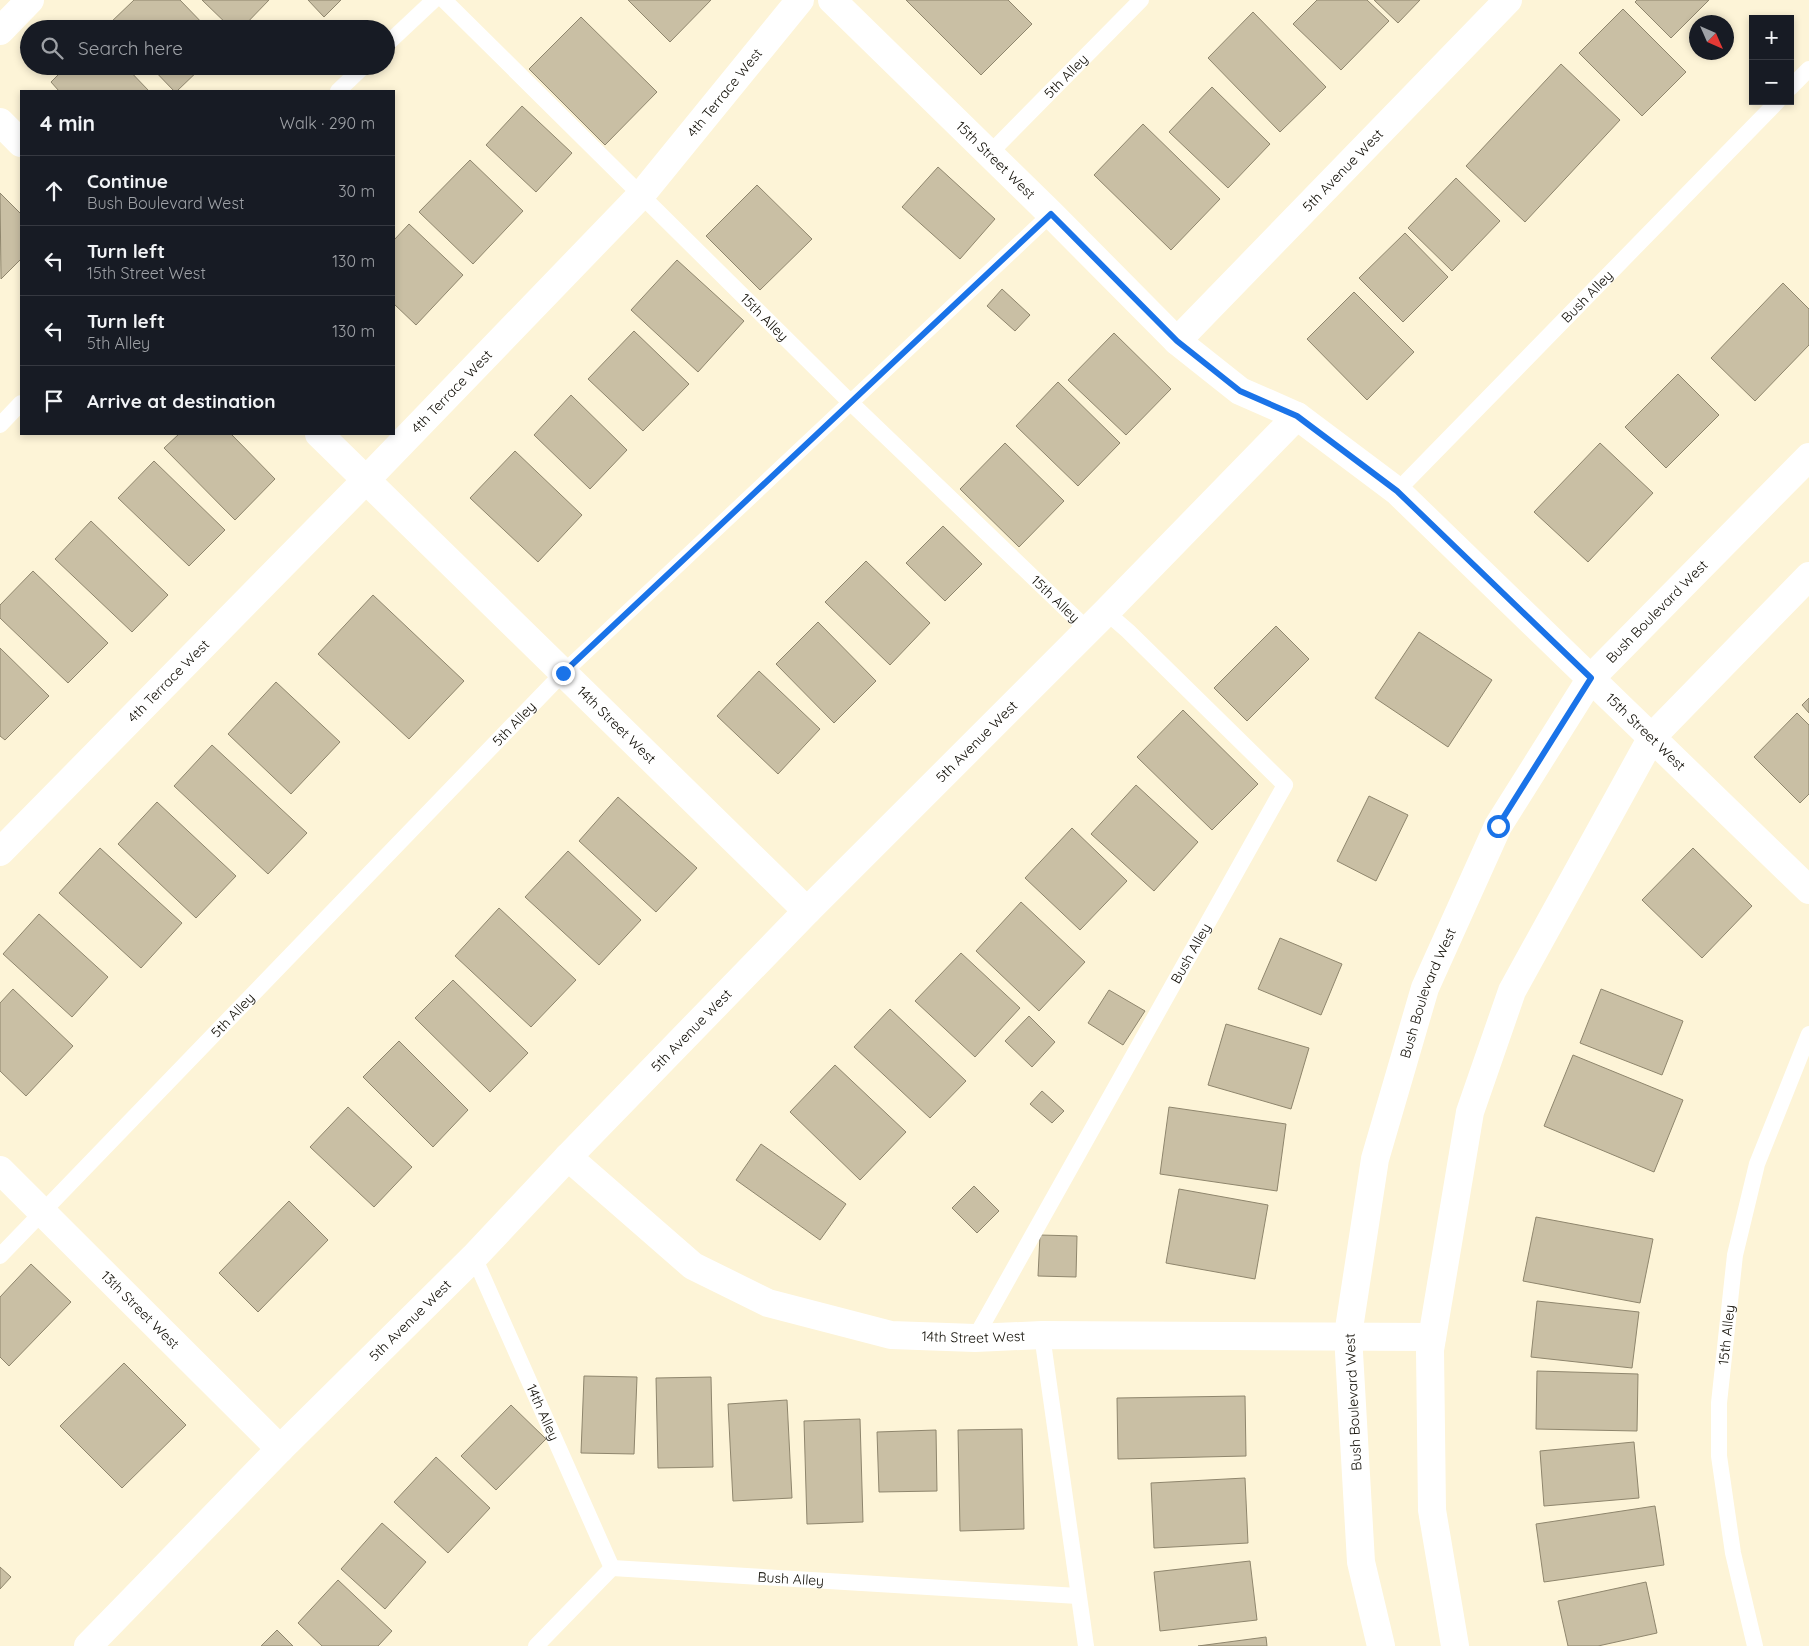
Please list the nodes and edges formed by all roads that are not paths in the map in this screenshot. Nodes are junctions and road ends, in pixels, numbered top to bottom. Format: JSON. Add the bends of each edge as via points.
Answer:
{"nodes":[{"id":1,"x":30,"y":0,"type":"edge"},
{"id":2,"x":434,"y":0,"type":"edge"},
{"id":3,"x":444,"y":0,"type":"edge"},
{"id":4,"x":800,"y":0,"type":"edge"},
{"id":5,"x":832,"y":0,"type":"edge"},
{"id":6,"x":1141,"y":0,"type":"edge"},
{"id":7,"x":1508,"y":0,"type":"edge"},
{"id":8,"x":0,"y":30,"type":"edge"},
{"id":9,"x":395,"y":37,"type":"edge"},
{"id":10,"x":1809,"y":69,"type":"edge"},
{"id":11,"x":355,"y":75,"type":"edge"},
{"id":12,"x":1794,"y":84,"type":"edge"},
{"id":13,"x":339,"y":90,"type":"edge"},
{"id":14,"x":1774,"y":105,"type":"edge"},
{"id":15,"x":0,"y":122,"type":"edge"},
{"id":16,"x":20,"y":142,"type":"edge"},
{"id":17,"x":990,"y":153,"type":"junction"},
{"id":18,"x":642,"y":194,"type":"junction"},
{"id":19,"x":1051,"y":214,"type":"junction"},
{"id":20,"x":1177,"y":341,"type":"junction"},
{"id":21,"x":850,"y":402,"type":"junction"},
{"id":22,"x":20,"y":404,"type":"edge"},
{"id":23,"x":1297,"y":416,"type":"junction"},
{"id":24,"x":0,"y":425,"type":"edge"},
{"id":25,"x":320,"y":435,"type":"edge"},
{"id":26,"x":1809,"y":457,"type":"edge"},
{"id":27,"x":366,"y":480,"type":"junction"},
{"id":28,"x":1397,"y":491,"type":"junction"},
{"id":29,"x":1809,"y":576,"type":"edge"},
{"id":30,"x":1097,"y":621,"type":"junction"},
{"id":31,"x":563,"y":673,"type":"junction"},
{"id":32,"x":1591,"y":678,"type":"junction"},
{"id":33,"x":1652,"y":737,"type":"junction"},
{"id":34,"x":0,"y":852,"type":"edge"},
{"id":35,"x":1809,"y":890,"type":"edge"},
{"id":36,"x":807,"y":911,"type":"junction"},
{"id":37,"x":1809,"y":1034,"type":"edge"},
{"id":38,"x":568,"y":1156,"type":"junction"},
{"id":39,"x":0,"y":1170,"type":"edge"},
{"id":40,"x":43,"y":1212,"type":"junction"},
{"id":41,"x":0,"y":1256,"type":"edge"},
{"id":42,"x":474,"y":1257,"type":"junction"},
{"id":43,"x":1042,"y":1335,"type":"junction"},
{"id":44,"x":1348,"y":1335,"type":"junction"},
{"id":45,"x":1432,"y":1337,"type":"junction"},
{"id":46,"x":975,"y":1338,"type":"junction"},
{"id":47,"x":280,"y":1449,"type":"junction"},
{"id":48,"x":612,"y":1568,"type":"junction"},
{"id":49,"x":1078,"y":1596,"type":"junction"},
{"id":50,"x":88,"y":1646,"type":"edge"},
{"id":51,"x":536,"y":1646,"type":"edge"},
{"id":52,"x":1086,"y":1646,"type":"edge"},
{"id":53,"x":1381,"y":1646,"type":"edge"},
{"id":54,"x":1454,"y":1646,"type":"edge"},
{"id":55,"x":1755,"y":1646,"type":"edge"}],
"edges":[{"from":1,"to":8,"type":"street"},
{"from":2,"to":9,"type":"lane"},
{"from":3,"to":18,"type":"lane","name":"15th Alley"},
{"from":4,"to":18,"type":"street","name":"4th Terrace West"},
{"from":5,"to":17,"type":"street","name":"15th Street West"},
{"from":6,"to":17,"type":"lane","name":"5th Alley"},
{"from":7,"to":20,"type":"street","name":"5th Avenue West"},
{"from":10,"to":12,"type":"lane"},
{"from":11,"to":13,"type":"lane"},
{"from":14,"to":28,"type":"lane","name":"Bush Alley"},
{"from":15,"to":16,"type":"street"},
{"from":17,"to":19,"type":"street","name":"15th Street West"},
{"from":18,"to":21,"type":"lane","name":"15th Alley"},
{"from":18,"to":27,"type":"street","name":"4th Terrace West"},
{"from":19,"to":20,"type":"street","name":"15th Street West"},
{"from":19,"to":21,"type":"lane","name":"5th Alley"},
{"from":20,"to":23,"type":"street","name":"15th Street West","via":[[1240,391]]},
{"from":21,"to":30,"type":"lane","name":"15th Alley"},
{"from":21,"to":31,"type":"lane","name":"5th Alley"},
{"from":22,"to":24,"type":"lane"},
{"from":23,"to":28,"type":"street","name":"15th Street West"},
{"from":23,"to":30,"type":"street","name":"5th Avenue West"},
{"from":25,"to":27,"type":"street","name":"14th Street West"},
{"from":26,"to":32,"type":"street","name":"Bush Boulevard West"},
{"from":27,"to":31,"type":"street","name":"14th Street West"},
{"from":27,"to":34,"type":"street","name":"4th Terrace West"},
{"from":28,"to":32,"type":"street","name":"15th Street West"},
{"from":29,"to":33,"type":"street"},
{"from":30,"to":36,"type":"street","name":"5th Avenue West"},
{"from":30,"to":46,"type":"lane","name":"Bush Alley","via":[[1128,632],[1285,785]]},
{"from":31,"to":36,"type":"street","name":"14th Street West"},
{"from":31,"to":40,"type":"lane","name":"5th Alley"},
{"from":32,"to":33,"type":"street","name":"15th Street West"},
{"from":32,"to":44,"type":"street","name":"Bush Boulevard West","via":[[1498,826],[1425,988],[1375,1159]]},
{"from":33,"to":35,"type":"street","name":"15th Street West"},
{"from":33,"to":45,"type":"street","via":[[1512,991],[1470,1112]]},
{"from":36,"to":38,"type":"street","name":"5th Avenue West"},
{"from":37,"to":55,"type":"lane","name":"15th Alley","via":[[1757,1164],[1735,1255],[1719,1403],[1719,1456],[1731,1543]]},
{"from":38,"to":42,"type":"street","name":"5th Avenue West"},
{"from":38,"to":46,"type":"street","name":"14th Street West","via":[[693,1266],[768,1303],[891,1335]]},
{"from":39,"to":40,"type":"street","name":"13th Street West"},
{"from":40,"to":41,"type":"lane","name":"5th Alley"},
{"from":40,"to":47,"type":"street","name":"13th Street West"},
{"from":42,"to":47,"type":"street","name":"5th Avenue West"},
{"from":42,"to":48,"type":"lane","name":"14th Alley"},
{"from":43,"to":44,"type":"street","name":"14th Street West"},
{"from":43,"to":46,"type":"street","name":"14th Street West"},
{"from":43,"to":49,"type":"lane"},
{"from":44,"to":45,"type":"street","name":"14th Street West"},
{"from":44,"to":53,"type":"street","name":"Bush Boulevard West","via":[[1361,1562]]},
{"from":45,"to":54,"type":"street","via":[[1432,1510]]},
{"from":47,"to":50,"type":"street","name":"5th Avenue West"},
{"from":48,"to":49,"type":"lane","name":"Bush Alley"},
{"from":48,"to":51,"type":"lane"},
{"from":49,"to":52,"type":"lane"}]}
